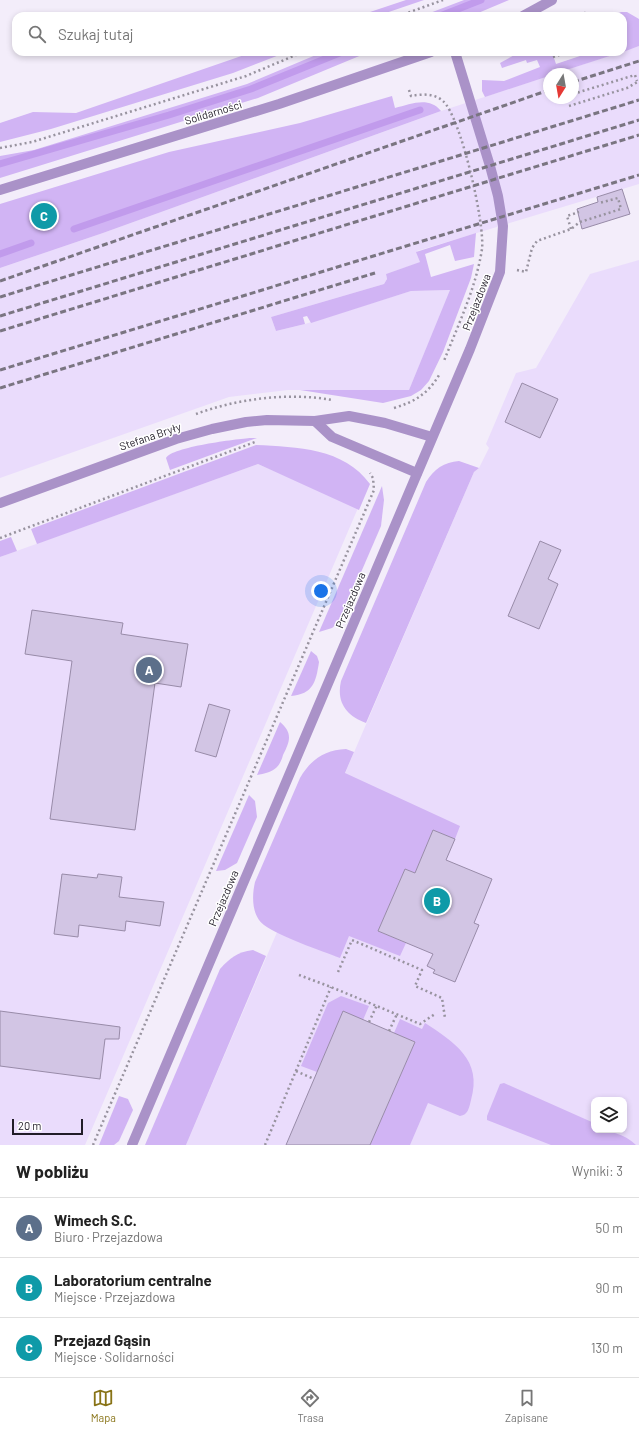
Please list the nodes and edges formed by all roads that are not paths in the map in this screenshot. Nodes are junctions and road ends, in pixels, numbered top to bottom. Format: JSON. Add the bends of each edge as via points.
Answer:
{"nodes":[{"id":1,"x":552,"y":0,"type":"edge"},
{"id":2,"x":530,"y":12,"type":"edge"},
{"id":3,"x":419,"y":56,"type":"edge"},
{"id":4,"x":456,"y":56,"type":"edge"},
{"id":5,"x":0,"y":190,"type":"edge"},
{"id":6,"x":315,"y":421,"type":"junction"},
{"id":7,"x":432,"y":437,"type":"junction"},
{"id":8,"x":417,"y":474,"type":"junction"},
{"id":9,"x":0,"y":503,"type":"edge"},
{"id":10,"x":132,"y":1145,"type":"edge"}],
"edges":[{"from":1,"to":2,"type":"street"},
{"from":3,"to":5,"type":"street","name":"Solidarności","via":[[279,104]]},
{"from":4,"to":7,"type":"street","name":"Przejazdowa","via":[[485,148],[501,211],[503,239],[500,268],[490,302]]},
{"from":6,"to":7,"type":"street","name":"Stefana Bryły","via":[[349,416],[385,423]]},
{"from":6,"to":8,"type":"street","via":[[332,437]]},
{"from":6,"to":9,"type":"street","name":"Stefana Bryły","via":[[267,420],[212,428],[146,449]]},
{"from":7,"to":8,"type":"street","name":"Przejazdowa"},
{"from":8,"to":10,"type":"street","name":"Przejazdowa"}]}
